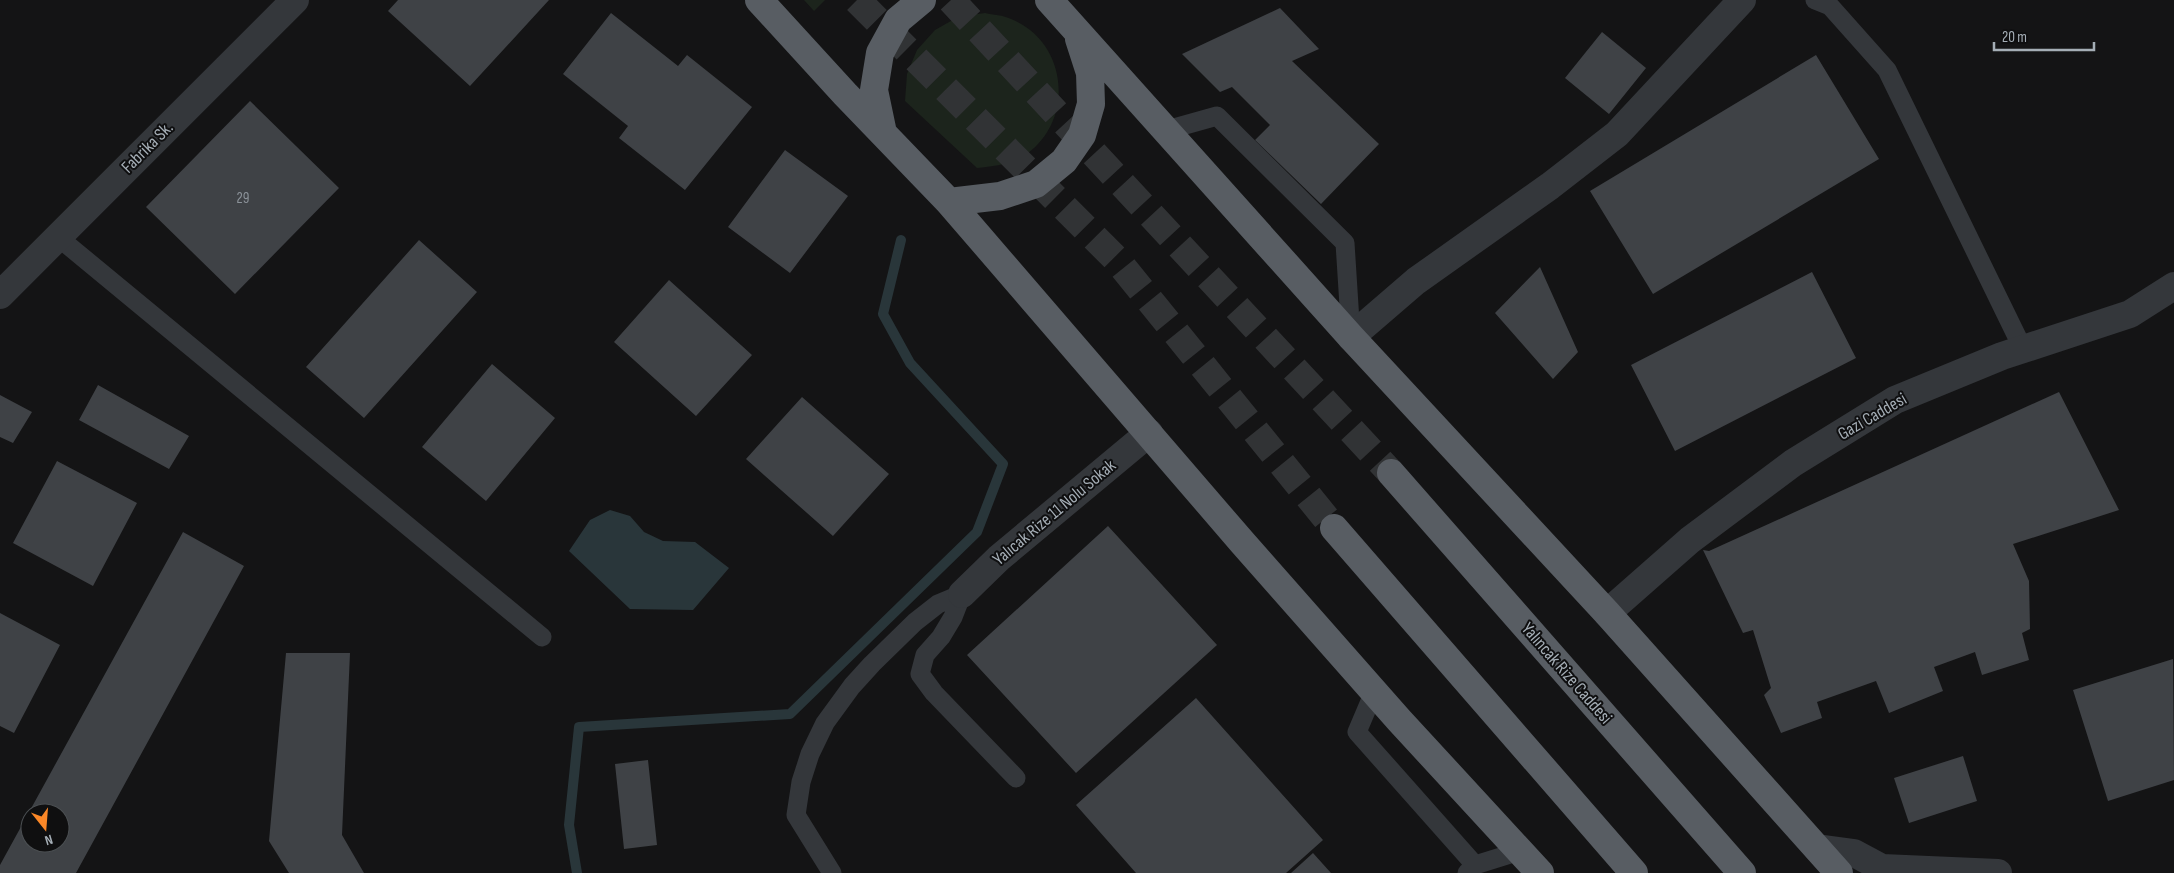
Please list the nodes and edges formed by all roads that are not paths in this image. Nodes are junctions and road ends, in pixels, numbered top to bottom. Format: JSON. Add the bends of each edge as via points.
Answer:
{"nodes":[{"id":1,"x":295,"y":0,"type":"edge"},
{"id":2,"x":759,"y":0,"type":"edge"},
{"id":3,"x":922,"y":0,"type":"edge"},
{"id":4,"x":1042,"y":0,"type":"edge"},
{"id":5,"x":1742,"y":0,"type":"edge"},
{"id":6,"x":1815,"y":0,"type":"edge"},
{"id":7,"x":1058,"y":10,"type":"edge"},
{"id":8,"x":1167,"y":130,"type":"junction"},
{"id":9,"x":883,"y":133,"type":"junction"},
{"id":10,"x":950,"y":202,"type":"junction"},
{"id":11,"x":58,"y":236,"type":"junction"},
{"id":12,"x":2174,"y":286,"type":"edge"},
{"id":13,"x":0,"y":295,"type":"edge"},
{"id":14,"x":1350,"y":337,"type":"junction"},
{"id":15,"x":2023,"y":349,"type":"junction"},
{"id":16,"x":1150,"y":433,"type":"junction"},
{"id":17,"x":1391,"y":473,"type":"tunnel mouth"},
{"id":18,"x":1334,"y":528,"type":"tunnel mouth"},
{"id":19,"x":962,"y":594,"type":"junction"},
{"id":20,"x":1607,"y":613,"type":"junction"},
{"id":21,"x":542,"y":637,"type":"dead end"},
{"id":22,"x":1374,"y":692,"type":"junction"},
{"id":23,"x":1016,"y":778,"type":"dead end"},
{"id":24,"x":1816,"y":848,"type":"junction"},
{"id":25,"x":1520,"y":851,"type":"junction"},
{"id":26,"x":1471,"y":869,"type":"edge"},
{"id":27,"x":832,"y":873,"type":"edge"},
{"id":28,"x":1540,"y":873,"type":"edge"},
{"id":29,"x":1634,"y":873,"type":"edge"},
{"id":30,"x":1742,"y":873,"type":"edge"},
{"id":31,"x":1839,"y":873,"type":"edge"},
{"id":32,"x":1998,"y":873,"type":"edge"}],
"edges":[{"from":1,"to":11,"type":"street","name":"Fabrika Sk."},
{"from":2,"to":9,"type":"highway"},
{"from":3,"to":9,"type":"highway","via":[[898,20],[880,53],[874,90]]},
{"from":4,"to":7,"type":"highway"},
{"from":5,"to":14,"type":"street","via":[[1616,134],[1550,186],[1416,281]]},
{"from":6,"to":15,"type":"lane","via":[[1830,6],[1887,70]]},
{"from":7,"to":8,"type":"highway"},
{"from":7,"to":10,"type":"highway","via":[[1081,42],[1090,73],[1091,104],[1082,135],[1064,161],[1036,184],[1000,196]]},
{"from":8,"to":14,"type":"highway"},
{"from":8,"to":14,"type":"lane","via":[[1217,116],[1344,242]]},
{"from":9,"to":10,"type":"highway"},
{"from":10,"to":16,"type":"highway"},
{"from":11,"to":13,"type":"street","name":"Fabrika Sk."},
{"from":11,"to":21,"type":"lane"},
{"from":12,"to":15,"type":"street","name":"Gazi Caddesi","via":[[2130,314]]},
{"from":14,"to":20,"type":"highway"},
{"from":15,"to":20,"type":"street","name":"Gazi Caddesi","via":[[1895,400],[1793,463],[1690,540]]},
{"from":16,"to":19,"type":"street","name":"Yalıcak Rize 11 Nolu Sokak","via":[[999,558]]},
{"from":16,"to":22,"type":"highway"},
{"from":17,"to":30,"type":"highway","name":"Yalıncak Rize Caddesi"},
{"from":18,"to":29,"type":"highway"},
{"from":19,"to":23,"type":"lane","via":[[953,618],[925,655],[920,674],[934,693]]},
{"from":19,"to":27,"type":"lane","via":[[938,604],[872,664],[825,723],[810,754],[801,782],[796,815]]},
{"from":20,"to":24,"type":"highway"},
{"from":22,"to":25,"type":"highway"},
{"from":22,"to":26,"type":"lane","via":[[1357,732]]},
{"from":24,"to":31,"type":"highway"},
{"from":24,"to":32,"type":"street","via":[[1854,853],[1882,868]]},
{"from":25,"to":26,"type":"lane"},
{"from":25,"to":28,"type":"highway"}]}
